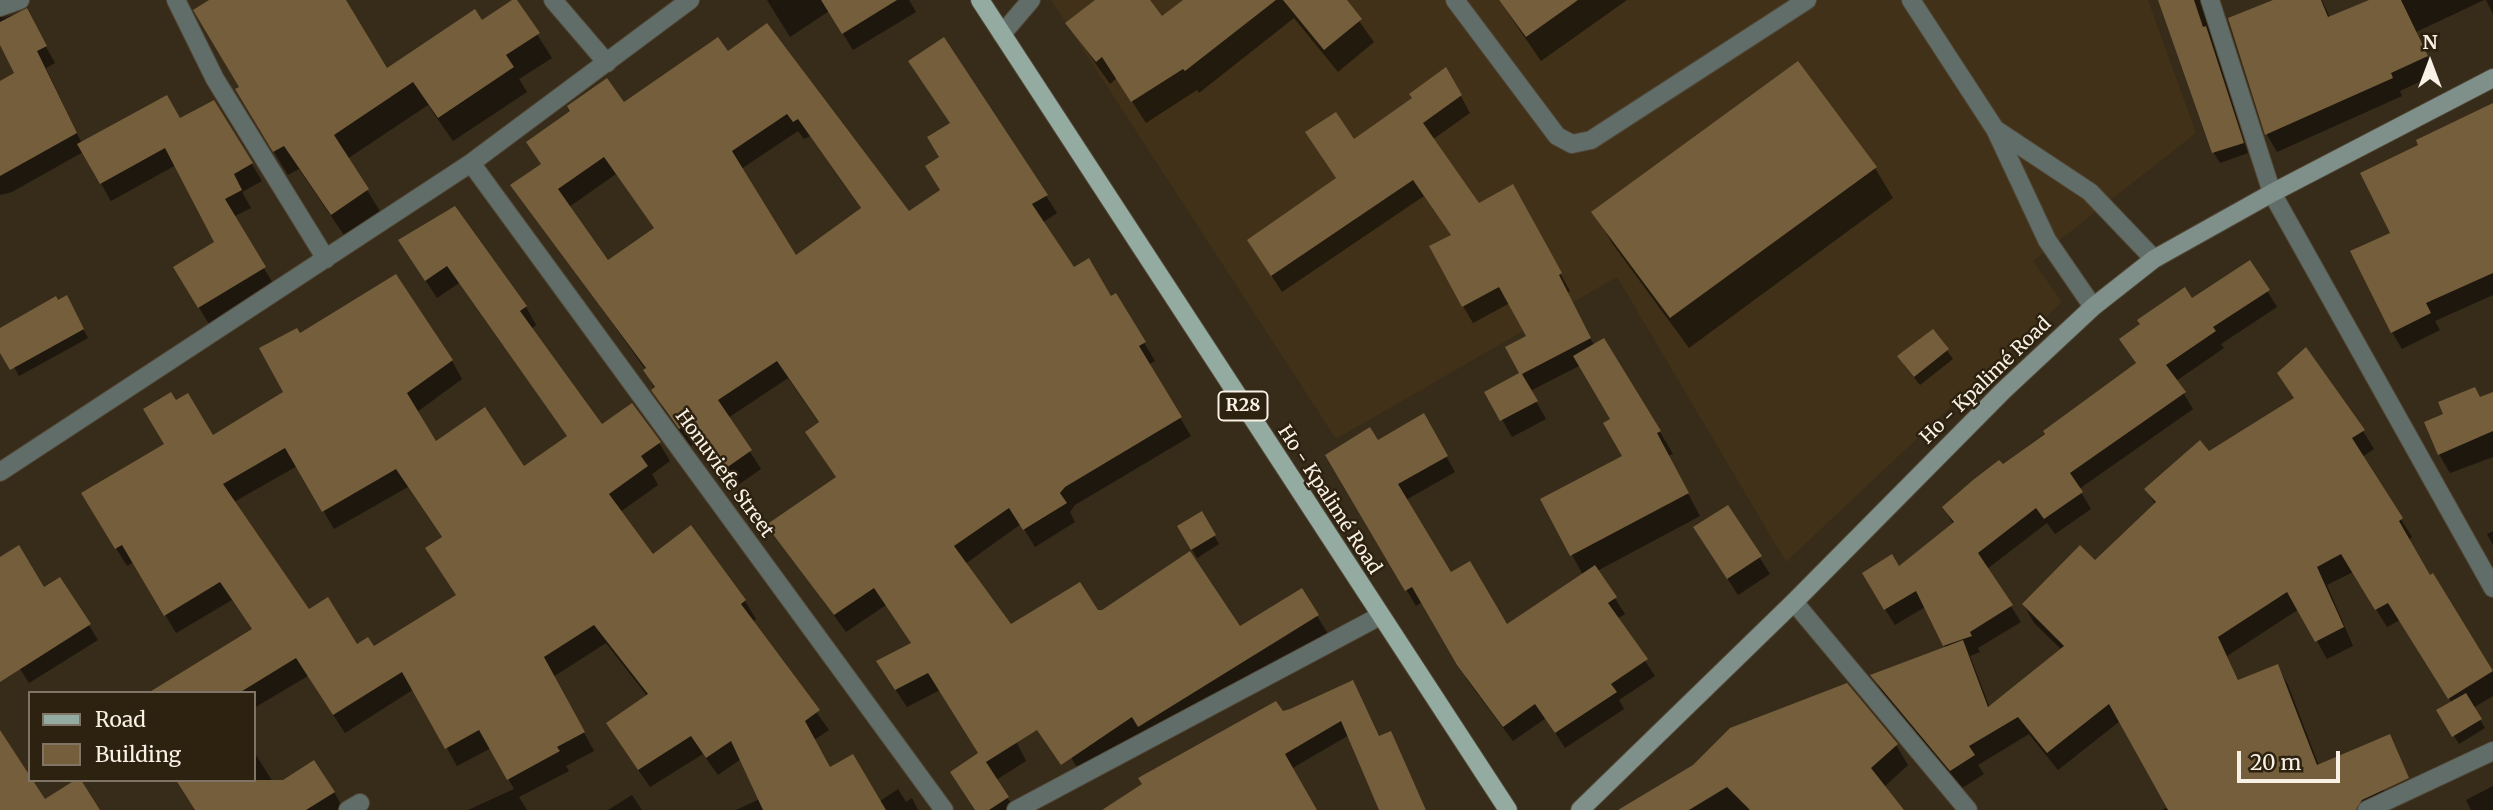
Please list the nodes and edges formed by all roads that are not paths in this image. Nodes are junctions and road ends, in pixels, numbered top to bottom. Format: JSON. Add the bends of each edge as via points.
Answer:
{"nodes":[{"id":1,"x":19,"y":0,"type":"edge"},
{"id":2,"x":176,"y":0,"type":"edge"},
{"id":3,"x":553,"y":0,"type":"edge"},
{"id":4,"x":690,"y":0,"type":"edge"},
{"id":5,"x":980,"y":0,"type":"edge"},
{"id":6,"x":1031,"y":0,"type":"edge"},
{"id":7,"x":1455,"y":0,"type":"edge"},
{"id":8,"x":1807,"y":0,"type":"edge"},
{"id":9,"x":1911,"y":0,"type":"edge"},
{"id":10,"x":2210,"y":0,"type":"edge"},
{"id":11,"x":0,"y":7,"type":"edge"},
{"id":12,"x":1002,"y":34,"type":"junction"},
{"id":13,"x":607,"y":63,"type":"junction"},
{"id":14,"x":2493,"y":78,"type":"edge"},
{"id":15,"x":1995,"y":129,"type":"junction"},
{"id":16,"x":471,"y":163,"type":"junction"},
{"id":17,"x":2272,"y":193,"type":"junction"},
{"id":18,"x":327,"y":259,"type":"junction"},
{"id":19,"x":2154,"y":259,"type":"junction"},
{"id":20,"x":2093,"y":307,"type":"junction"},
{"id":21,"x":0,"y":472,"type":"edge"},
{"id":22,"x":2493,"y":587,"type":"edge"},
{"id":23,"x":1794,"y":602,"type":"junction"},
{"id":24,"x":1380,"y":616,"type":"junction"},
{"id":25,"x":2493,"y":751,"type":"edge"},
{"id":26,"x":944,"y":810,"type":"edge"},
{"id":27,"x":1016,"y":810,"type":"edge"},
{"id":28,"x":1508,"y":810,"type":"edge"},
{"id":29,"x":1580,"y":810,"type":"edge"},
{"id":30,"x":1968,"y":810,"type":"edge"},
{"id":31,"x":2367,"y":810,"type":"edge"}],
"edges":[{"from":1,"to":11,"type":"street"},
{"from":2,"to":18,"type":"street","via":[[215,79]]},
{"from":3,"to":13,"type":"street"},
{"from":4,"to":13,"type":"street"},
{"from":5,"to":12,"type":"main road","name":"Ho - Kpalimé Road","number":"R28"},
{"from":6,"to":12,"type":"street"},
{"from":7,"to":8,"type":"street","via":[[1557,136],[1573,144],[1591,140]]},
{"from":9,"to":15,"type":"street"},
{"from":10,"to":17,"type":"street"},
{"from":12,"to":24,"type":"main road","name":"Ho - Kpalimé Road","number":"R28"},
{"from":13,"to":16,"type":"street"},
{"from":14,"to":17,"type":"main road","name":"Ho - Kpalimé Road"},
{"from":15,"to":19,"type":"street","via":[[2090,192]]},
{"from":15,"to":20,"type":"street","via":[[2047,240]]},
{"from":16,"to":18,"type":"street"},
{"from":16,"to":26,"type":"street","name":"Honuviefe Street"},
{"from":17,"to":19,"type":"main road","name":"Ho - Kpalimé Road"},
{"from":17,"to":22,"type":"street"},
{"from":18,"to":21,"type":"street"},
{"from":19,"to":20,"type":"main road","name":"Ho - Kpalimé Road"},
{"from":20,"to":23,"type":"main road","name":"Ho - Kpalimé Road"},
{"from":23,"to":29,"type":"main road","name":"Ho - Kpalimé Road"},
{"from":23,"to":30,"type":"street"},
{"from":24,"to":27,"type":"street"},
{"from":24,"to":28,"type":"main road","name":"Ho - Kpalimé Road","number":"R28"},
{"from":25,"to":31,"type":"street"}]}
